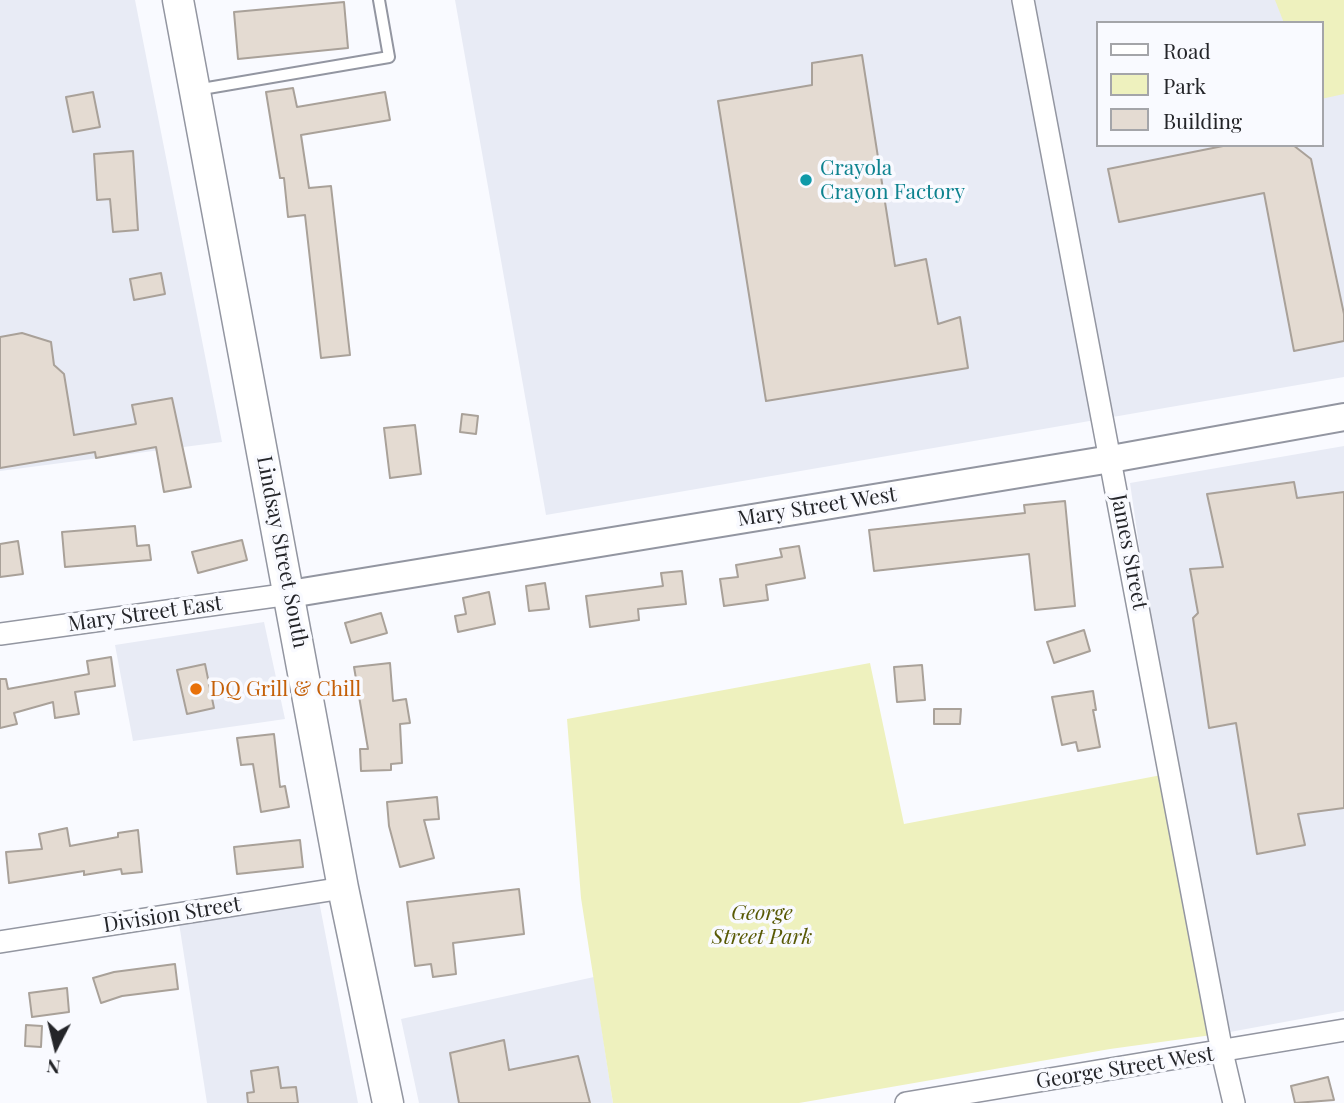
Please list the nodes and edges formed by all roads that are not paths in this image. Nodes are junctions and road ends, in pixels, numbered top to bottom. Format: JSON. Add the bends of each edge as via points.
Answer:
{"nodes":[{"id":1,"x":178,"y":0,"type":"edge"},
{"id":2,"x":379,"y":0,"type":"edge"},
{"id":3,"x":1023,"y":0,"type":"edge"},
{"id":4,"x":195,"y":90,"type":"junction"},
{"id":5,"x":1344,"y":417,"type":"edge"},
{"id":6,"x":1111,"y":459,"type":"junction"},
{"id":7,"x":290,"y":594,"type":"junction"},
{"id":8,"x":0,"y":634,"type":"edge"},
{"id":9,"x":343,"y":888,"type":"junction"},
{"id":10,"x":0,"y":942,"type":"edge"},
{"id":11,"x":1344,"y":1030,"type":"edge"},
{"id":12,"x":1222,"y":1052,"type":"junction"},
{"id":13,"x":388,"y":1103,"type":"edge"},
{"id":14,"x":906,"y":1103,"type":"edge"},
{"id":15,"x":1234,"y":1103,"type":"edge"}],
"edges":[{"from":1,"to":4,"type":"main road","name":"Lindsay Street South"},
{"from":2,"to":4,"type":"lane","via":[[388,57]]},
{"from":3,"to":6,"type":"street","name":"James Street"},
{"from":4,"to":7,"type":"main road","name":"Lindsay Street South"},
{"from":5,"to":6,"type":"street","name":"Mary Street West"},
{"from":6,"to":7,"type":"street","name":"Mary Street West"},
{"from":6,"to":12,"type":"street","name":"James Street"},
{"from":7,"to":8,"type":"street","name":"Mary Street East"},
{"from":7,"to":9,"type":"main road","name":"Lindsay Street South"},
{"from":9,"to":10,"type":"street","name":"Division Street"},
{"from":9,"to":13,"type":"main road","name":"Lindsay Street South"},
{"from":11,"to":12,"type":"street","name":"George Street West"},
{"from":12,"to":14,"type":"street","name":"George Street West"},
{"from":12,"to":15,"type":"street","name":"James Street"}]}
